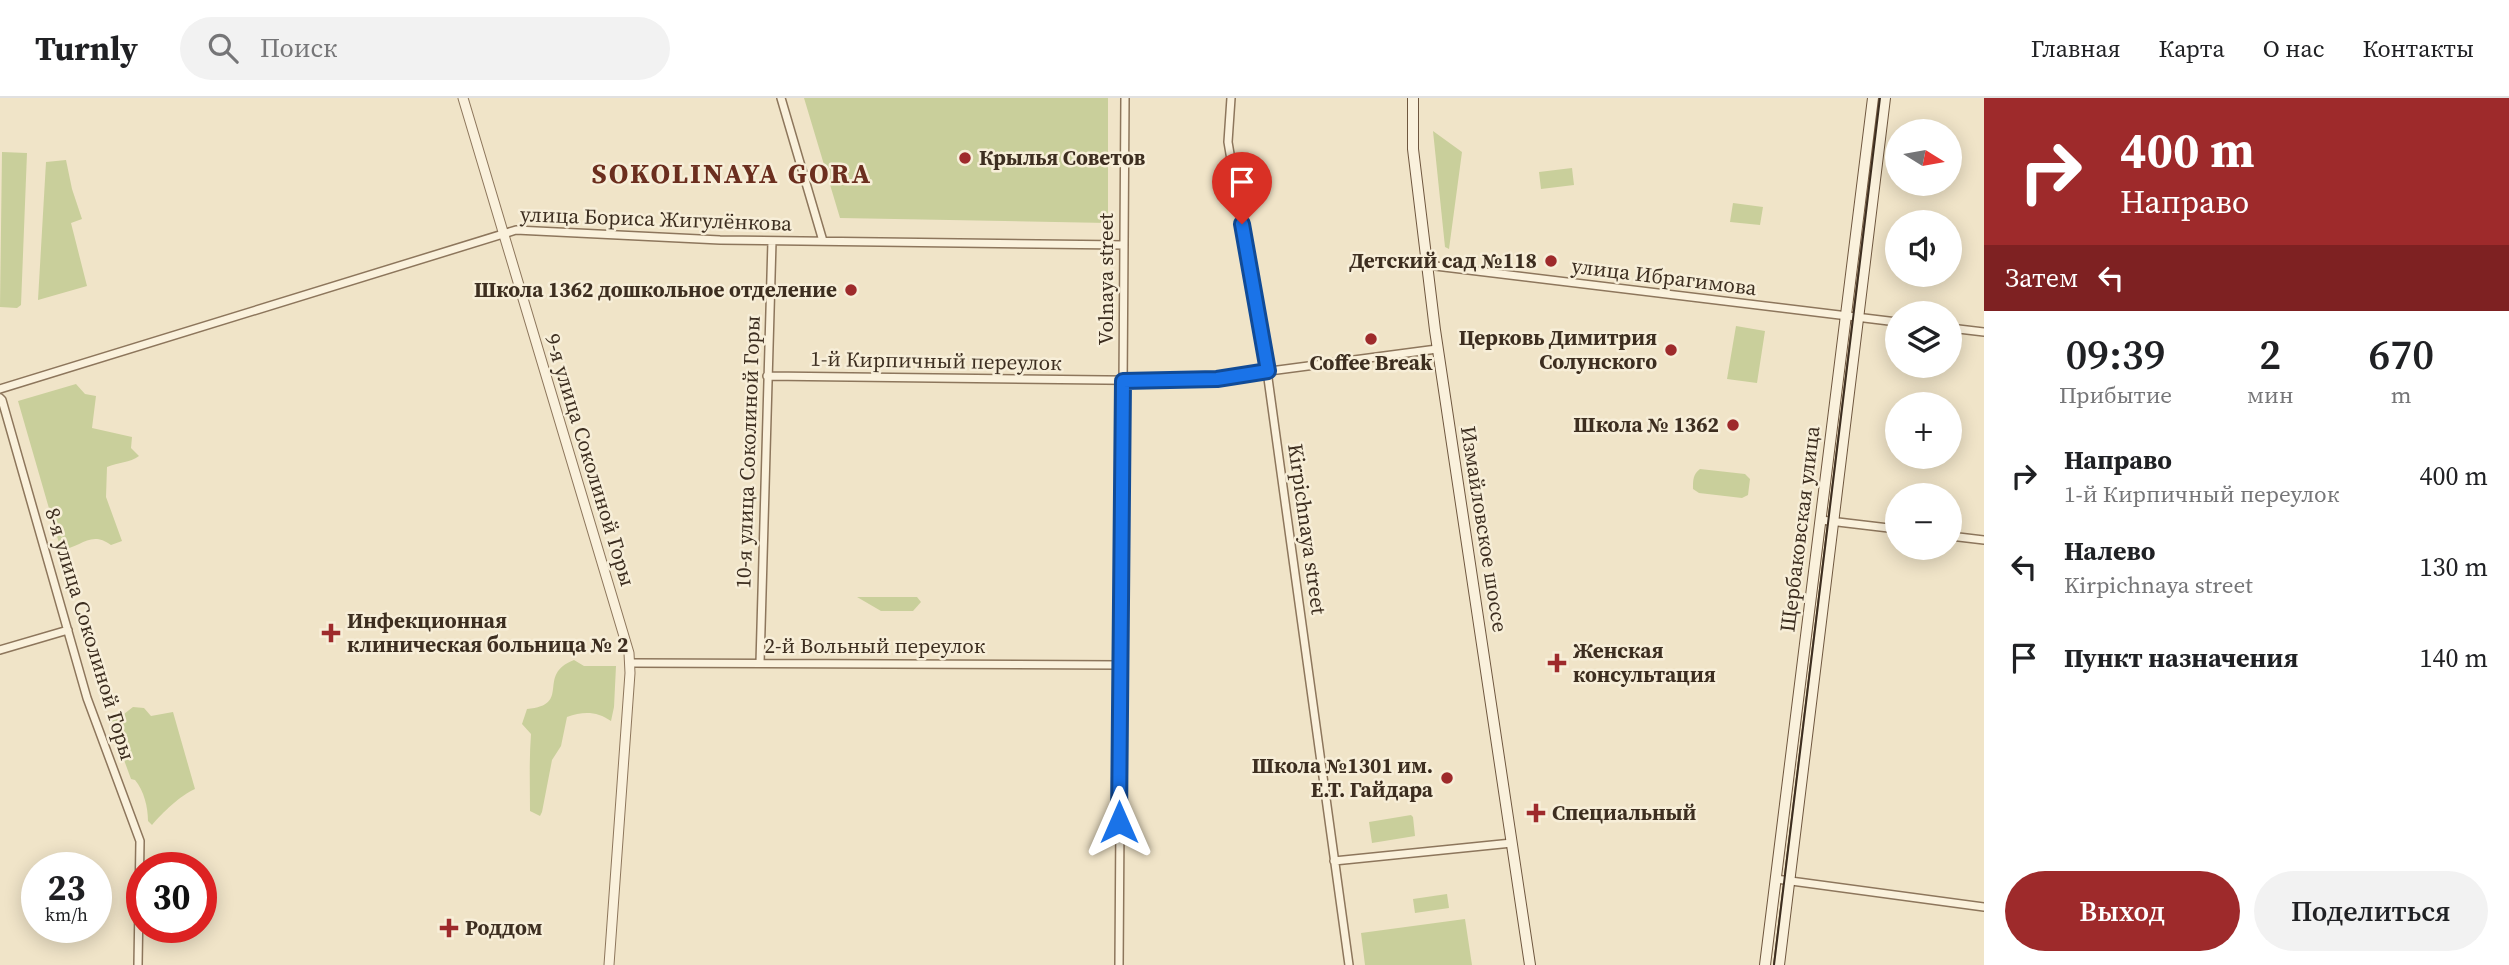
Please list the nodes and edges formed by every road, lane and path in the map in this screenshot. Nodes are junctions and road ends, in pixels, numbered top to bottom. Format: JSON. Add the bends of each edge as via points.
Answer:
{"nodes":[{"id":1,"x":463,"y":98,"type":"edge"},
{"id":2,"x":781,"y":98,"type":"edge"},
{"id":3,"x":1125,"y":98,"type":"edge"},
{"id":4,"x":1231,"y":98,"type":"edge"},
{"id":5,"x":1413,"y":98,"type":"edge"},
{"id":6,"x":1872,"y":98,"type":"edge"},
{"id":7,"x":1885,"y":98,"type":"edge"},
{"id":8,"x":503,"y":234,"type":"junction"},
{"id":9,"x":772,"y":241,"type":"junction"},
{"id":10,"x":823,"y":241,"type":"junction"},
{"id":11,"x":1124,"y":245,"type":"junction"},
{"id":12,"x":1427,"y":265,"type":"junction"},
{"id":13,"x":1846,"y":317,"type":"junction"},
{"id":14,"x":1858,"y":317,"type":"junction"},
{"id":15,"x":1885,"y":320,"type":"edge"},
{"id":16,"x":1962,"y":329,"type":"edge"},
{"id":17,"x":1984,"y":332,"type":"edge"},
{"id":18,"x":1437,"y":349,"type":"junction"},
{"id":19,"x":1268,"y":371,"type":"junction"},
{"id":20,"x":767,"y":376,"type":"junction"},
{"id":21,"x":1123,"y":381,"type":"junction"},
{"id":22,"x":0,"y":389,"type":"edge"},
{"id":23,"x":0,"y":398,"type":"edge"},
{"id":24,"x":0,"y":429,"type":"edge"},
{"id":25,"x":12,"y":435,"type":"junction"},
{"id":26,"x":1821,"y":520,"type":"junction"},
{"id":27,"x":1833,"y":521,"type":"junction"},
{"id":28,"x":1885,"y":528,"type":"edge"},
{"id":29,"x":1962,"y":537,"type":"edge"},
{"id":30,"x":1984,"y":540,"type":"edge"},
{"id":31,"x":68,"y":630,"type":"junction"},
{"id":32,"x":0,"y":650,"type":"edge"},
{"id":33,"x":631,"y":663,"type":"junction"},
{"id":34,"x":760,"y":663,"type":"junction"},
{"id":35,"x":1120,"y":665,"type":"junction"},
{"id":36,"x":1512,"y":843,"type":"junction"},
{"id":37,"x":1334,"y":861,"type":"junction"},
{"id":38,"x":1776,"y":879,"type":"junction"},
{"id":39,"x":1789,"y":881,"type":"junction"},
{"id":40,"x":1984,"y":907,"type":"edge"},
{"id":41,"x":138,"y":965,"type":"edge"},
{"id":42,"x":610,"y":965,"type":"edge"},
{"id":43,"x":1119,"y":965,"type":"edge"},
{"id":44,"x":1349,"y":965,"type":"edge"},
{"id":45,"x":1530,"y":965,"type":"edge"},
{"id":46,"x":1765,"y":965,"type":"edge"},
{"id":47,"x":1779,"y":965,"type":"edge"}],
"edges":[{"from":1,"to":8,"type":"street","name":"9-я улица Соколиной Горы"},
{"from":2,"to":10,"type":"street"},
{"from":3,"to":11,"type":"street","name":"Volnaya street"},
{"from":4,"to":19,"type":"street","name":"Kirpichnaya street","via":[[1228,142]]},
{"from":5,"to":12,"type":"main road","name":"Измайловское шоссе","via":[[1413,149]]},
{"from":6,"to":13,"type":"main road","name":"Щербаковская улица"},
{"from":7,"to":14,"type":"main road","name":"Щербаковская улица"},
{"from":8,"to":9,"type":"street","name":"улица Бориса Жигулёнкова","via":[[516,230]]},
{"from":8,"to":22,"type":"street","name":"улица Бориса Жигулёнкова"},
{"from":8,"to":33,"type":"street","name":"9-я улица Соколиной Горы"},
{"from":9,"to":10,"type":"street","name":"улица Бориса Жигулёнкова"},
{"from":9,"to":20,"type":"street","name":"10-я улица Соколиной Горы"},
{"from":10,"to":11,"type":"street","name":"улица Бориса Жигулёнкова"},
{"from":11,"to":21,"type":"street","name":"Volnaya street"},
{"from":12,"to":13,"type":"street","name":"улица Ибрагимова"},
{"from":12,"to":18,"type":"main road","name":"Измайловское шоссе"},
{"from":13,"to":14,"type":"street","name":"улица Ибрагимова"},
{"from":13,"to":26,"type":"main road","name":"Щербаковская улица"},
{"from":14,"to":15,"type":"street","name":"улица Ибрагимова"},
{"from":14,"to":27,"type":"main road","name":"Щербаковская улица"},
{"from":16,"to":17,"type":"street"},
{"from":18,"to":19,"type":"street","name":"1-й Кирпичный переулок"},
{"from":18,"to":36,"type":"main road","name":"Измайловское шоссе"},
{"from":19,"to":21,"type":"street","name":"1-й Кирпичный переулок","via":[[1217,379]]},
{"from":19,"to":37,"type":"street","name":"Kirpichnaya street"},
{"from":20,"to":21,"type":"street","name":"1-й Кирпичный переулок"},
{"from":20,"to":34,"type":"street","name":"10-я улица Соколиной Горы"},
{"from":21,"to":35,"type":"street","name":"Volnaya street"},
{"from":23,"to":25,"type":"street","name":"8-я улица Соколиной Горы"},
{"from":24,"to":25,"type":"street"},
{"from":25,"to":31,"type":"street","name":"8-я улица Соколиной Горы"},
{"from":26,"to":27,"type":"street"},
{"from":26,"to":38,"type":"main road","name":"Щербаковская улица"},
{"from":27,"to":28,"type":"street"},
{"from":27,"to":39,"type":"main road","name":"Щербаковская улица"},
{"from":29,"to":30,"type":"street"},
{"from":31,"to":32,"type":"street"},
{"from":31,"to":41,"type":"street","name":"8-я улица Соколиной Горы","via":[[94,720],[140,841]]},
{"from":33,"to":34,"type":"street","name":"2-й Вольный переулок"},
{"from":33,"to":42,"type":"street","name":"9-я улица Соколиной Горы"},
{"from":34,"to":35,"type":"street","name":"2-й Вольный переулок"},
{"from":35,"to":43,"type":"street","name":"Volnaya street"},
{"from":36,"to":37,"type":"street"},
{"from":36,"to":45,"type":"main road","name":"Измайловское шоссе"},
{"from":37,"to":44,"type":"street","name":"Kirpichnaya street"},
{"from":38,"to":39,"type":"street"},
{"from":38,"to":46,"type":"main road","name":"Щербаковская улица"},
{"from":39,"to":40,"type":"street"},
{"from":39,"to":47,"type":"main road","name":"Щербаковская улица"}]}
